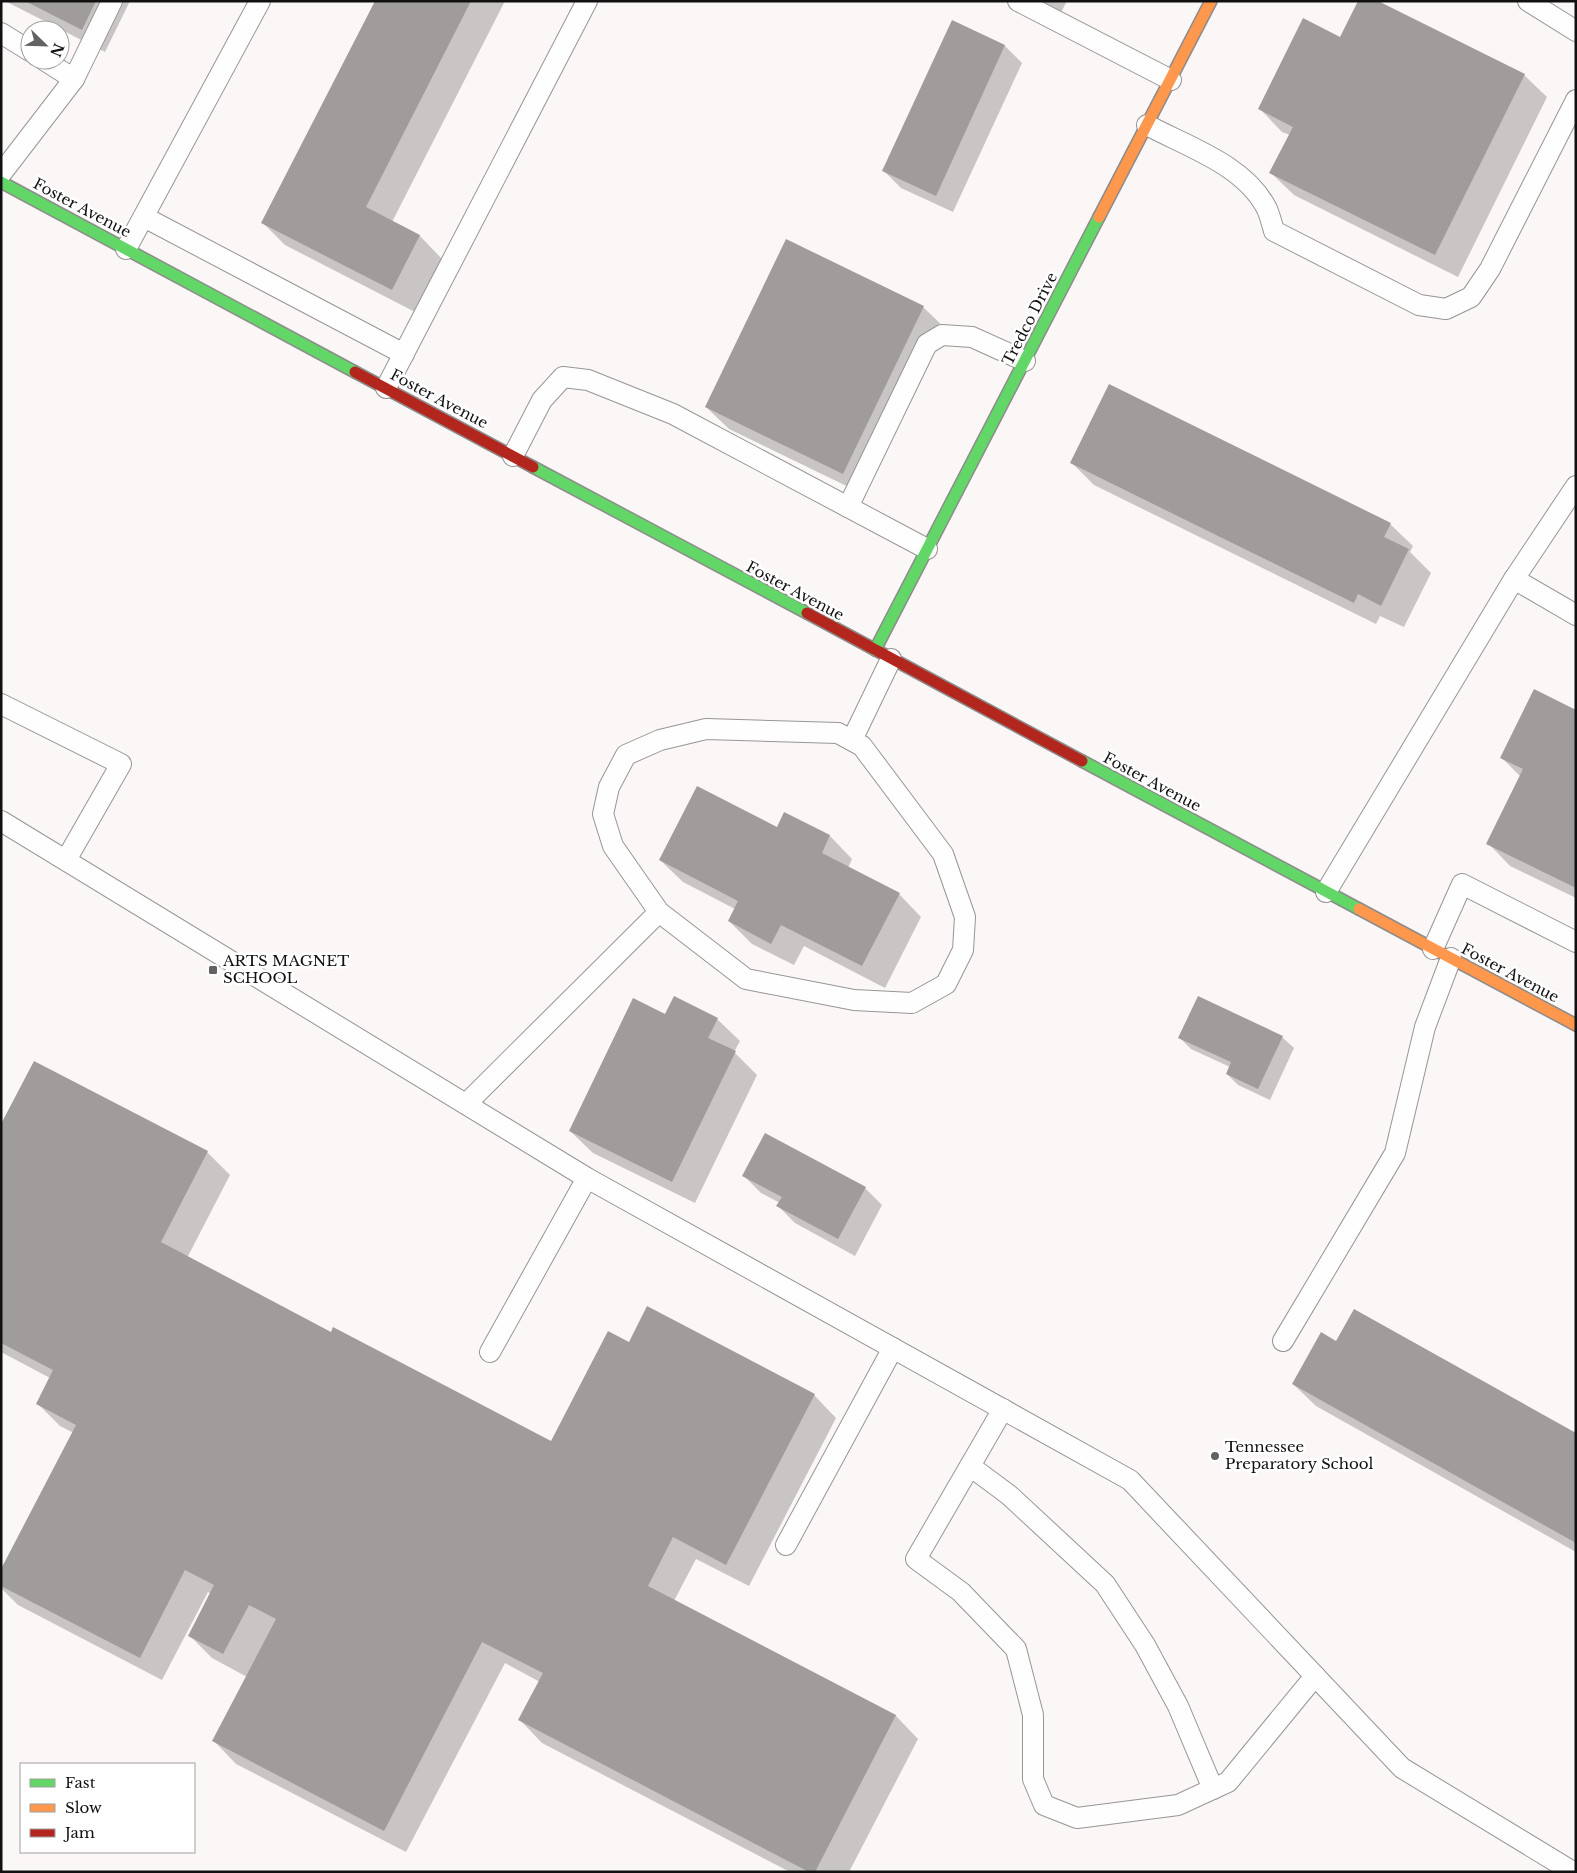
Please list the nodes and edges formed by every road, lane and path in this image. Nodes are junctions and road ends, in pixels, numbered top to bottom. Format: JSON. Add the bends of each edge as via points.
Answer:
{"nodes":[{"id":1,"x":112,"y":1,"type":"edge"},
{"id":2,"x":260,"y":1,"type":"edge"},
{"id":3,"x":587,"y":1,"type":"edge"},
{"id":4,"x":1018,"y":1,"type":"edge"},
{"id":5,"x":1211,"y":1,"type":"edge"},
{"id":6,"x":1528,"y":1,"type":"edge"},
{"id":7,"x":1576,"y":31,"type":"edge"},
{"id":8,"x":1,"y":33,"type":"edge"},
{"id":9,"x":20,"y":45,"type":"edge"},
{"id":10,"x":60,"y":70,"type":"edge"},
{"id":11,"x":74,"y":79,"type":"junction"},
{"id":12,"x":1171,"y":80,"type":"junction"},
{"id":13,"x":1576,"y":100,"type":"edge"},
{"id":14,"x":1147,"y":125,"type":"junction"},
{"id":15,"x":1,"y":174,"type":"edge"},
{"id":16,"x":1,"y":182,"type":"edge"},
{"id":17,"x":144,"y":217,"type":"junction"},
{"id":18,"x":126,"y":249,"type":"junction"},
{"id":19,"x":404,"y":354,"type":"junction"},
{"id":20,"x":1025,"y":361,"type":"junction"},
{"id":21,"x":386,"y":388,"type":"junction"},
{"id":22,"x":513,"y":456,"type":"junction"},
{"id":23,"x":1576,"y":486,"type":"edge"},
{"id":24,"x":848,"y":507,"type":"junction"},
{"id":25,"x":927,"y":549,"type":"junction"},
{"id":26,"x":1514,"y":579,"type":"junction"},
{"id":27,"x":1576,"y":615,"type":"edge"},
{"id":28,"x":883,"y":655,"type":"junction"},
{"id":29,"x":1,"y":704,"type":"edge"},
{"id":30,"x":852,"y":740,"type":"junction"},
{"id":31,"x":1,"y":821,"type":"edge"},
{"id":32,"x":66,"y":860,"type":"junction"},
{"id":33,"x":1326,"y":892,"type":"junction"},
{"id":34,"x":659,"y":912,"type":"junction"},
{"id":35,"x":1576,"y":942,"type":"edge"},
{"id":36,"x":1433,"y":949,"type":"junction"},
{"id":37,"x":1451,"y":958,"type":"junction"},
{"id":38,"x":1576,"y":1025,"type":"edge"},
{"id":39,"x":466,"y":1104,"type":"junction"},
{"id":40,"x":587,"y":1178,"type":"junction"},
{"id":41,"x":1283,"y":1341,"type":"dead end"},
{"id":42,"x":893,"y":1348,"type":"junction"},
{"id":43,"x":490,"y":1352,"type":"dead end"},
{"id":44,"x":1003,"y":1409,"type":"junction"},
{"id":45,"x":970,"y":1466,"type":"junction"},
{"id":46,"x":786,"y":1545,"type":"dead end"},
{"id":47,"x":1315,"y":1676,"type":"junction"},
{"id":48,"x":1213,"y":1789,"type":"junction"},
{"id":49,"x":1573,"y":1872,"type":"edge"}],
"edges":[{"from":1,"to":11,"type":"lane"},
{"from":2,"to":17,"type":"lane"},
{"from":3,"to":19,"type":"lane"},
{"from":4,"to":12,"type":"lane"},
{"from":5,"to":12,"type":"main road","name":"Tredco Drive"},
{"from":6,"to":7,"type":"lane"},
{"from":8,"to":9,"type":"lane"},
{"from":10,"to":11,"type":"lane"},
{"from":11,"to":15,"type":"lane"},
{"from":12,"to":14,"type":"main road","name":"Tredco Drive"},
{"from":13,"to":14,"type":"lane","via":[[1490,269],[1471,297],[1446,309],[1419,305],[1274,231],[1267,209],[1248,183],[1233,170]]},
{"from":14,"to":20,"type":"main road","name":"Tredco Drive"},
{"from":16,"to":18,"type":"main road","name":"Foster Avenue"},
{"from":17,"to":18,"type":"lane"},
{"from":17,"to":19,"type":"lane"},
{"from":18,"to":21,"type":"main road","name":"Foster Avenue"},
{"from":19,"to":21,"type":"lane"},
{"from":20,"to":24,"type":"lane","via":[[972,336],[942,335],[927,344]]},
{"from":20,"to":25,"type":"main road","name":"Tredco Drive"},
{"from":21,"to":22,"type":"main road","name":"Foster Avenue"},
{"from":22,"to":24,"type":"lane","via":[[542,400],[563,377],[588,380],[673,414]]},
{"from":22,"to":28,"type":"main road","name":"Foster Avenue"},
{"from":23,"to":26,"type":"lane"},
{"from":24,"to":25,"type":"lane"},
{"from":25,"to":28,"type":"main road","name":"Tredco Drive"},
{"from":26,"to":27,"type":"lane"},
{"from":26,"to":33,"type":"lane"},
{"from":28,"to":30,"type":"lane"},
{"from":28,"to":33,"type":"main road","name":"Foster Avenue"},
{"from":29,"to":32,"type":"lane","via":[[121,764]]},
{"from":30,"to":34,"type":"lane","via":[[838,733],[706,729],[660,740],[626,755],[609,787],[603,814],[613,846]]},
{"from":30,"to":34,"type":"lane","via":[[862,746],[943,854],[957,890],[965,917],[963,950],[946,984],[912,1003],[854,1000],[746,979]]},
{"from":31,"to":32,"type":"lane"},
{"from":32,"to":39,"type":"lane"},
{"from":33,"to":36,"type":"main road","name":"Foster Avenue"},
{"from":34,"to":39,"type":"lane"},
{"from":35,"to":36,"type":"lane","via":[[1462,884]]},
{"from":36,"to":37,"type":"main road","name":"Foster Avenue"},
{"from":37,"to":38,"type":"main road","name":"Foster Avenue"},
{"from":37,"to":41,"type":"lane","via":[[1425,1027],[1395,1153]]},
{"from":39,"to":40,"type":"lane"},
{"from":40,"to":42,"type":"lane"},
{"from":40,"to":43,"type":"lane"},
{"from":42,"to":44,"type":"lane"},
{"from":42,"to":46,"type":"lane"},
{"from":44,"to":45,"type":"lane"},
{"from":44,"to":47,"type":"lane","via":[[1130,1480]]},
{"from":45,"to":48,"type":"lane","via":[[1009,1494],[1105,1584],[1146,1645],[1178,1706]]},
{"from":45,"to":48,"type":"lane","via":[[916,1559],[961,1592],[1016,1649],[1033,1715],[1033,1779],[1044,1805],[1077,1818],[1178,1805]]},
{"from":47,"to":48,"type":"lane","via":[[1228,1782]]},
{"from":47,"to":49,"type":"lane","via":[[1402,1768]]}]}
